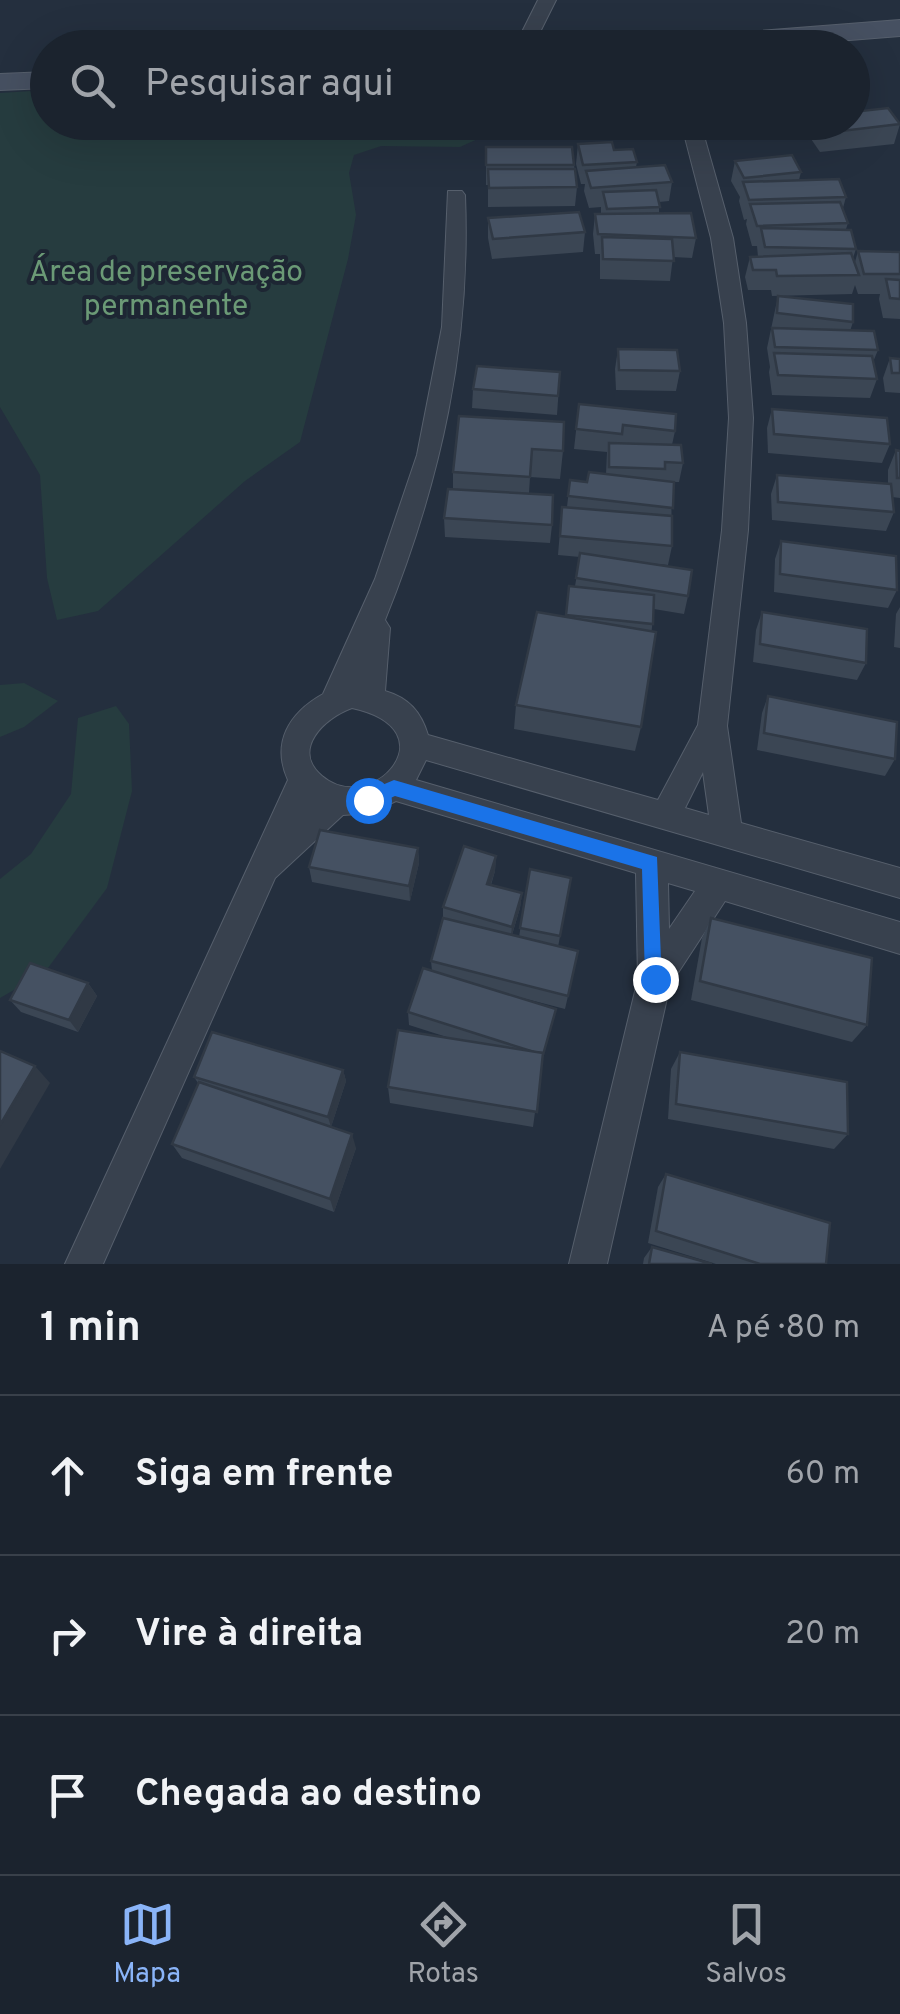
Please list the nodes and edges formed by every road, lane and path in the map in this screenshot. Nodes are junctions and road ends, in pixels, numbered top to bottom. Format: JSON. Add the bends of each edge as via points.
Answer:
{"nodes":[{"id":1,"x":547,"y":0,"type":"edge"},
{"id":2,"x":900,"y":28,"type":"edge"},
{"id":3,"x":532,"y":30,"type":"edge"},
{"id":4,"x":870,"y":30,"type":"edge"},
{"id":5,"x":30,"y":81,"type":"edge"},
{"id":6,"x":0,"y":82,"type":"edge"},
{"id":7,"x":695,"y":140,"type":"edge"},
{"id":8,"x":455,"y":195,"type":"dead end"},
{"id":9,"x":377,"y":612,"type":"junction"},
{"id":10,"x":370,"y":696,"type":"junction"},
{"id":11,"x":335,"y":700,"type":"junction"},
{"id":12,"x":712,"y":726,"type":"junction"},
{"id":13,"x":417,"y":746,"type":"junction"},
{"id":14,"x":304,"y":780,"type":"junction"},
{"id":15,"x":394,"y":788,"type":"junction"},
{"id":16,"x":337,"y":800,"type":"junction"},
{"id":17,"x":666,"y":815,"type":"junction"},
{"id":18,"x":727,"y":834,"type":"junction"},
{"id":19,"x":651,"y":863,"type":"junction"},
{"id":20,"x":257,"y":880,"type":"junction"},
{"id":21,"x":720,"y":883,"type":"junction"},
{"id":22,"x":900,"y":883,"type":"edge"},
{"id":23,"x":900,"y":938,"type":"edge"},
{"id":24,"x":655,"y":979,"type":"junction"},
{"id":25,"x":84,"y":1264,"type":"edge"},
{"id":26,"x":588,"y":1264,"type":"edge"}],
"edges":[{"from":1,"to":3,"type":"street"},
{"from":2,"to":4,"type":"street"},
{"from":5,"to":6,"type":"street"},
{"from":7,"to":12,"type":"street","via":[[722,238],[741,418]]},
{"from":8,"to":9,"type":"street","via":[[460,259],[446,383],[422,492]]},
{"from":9,"to":10,"type":"street"},
{"from":9,"to":11,"type":"street"},
{"from":10,"to":11,"type":"street"},
{"from":10,"to":13,"type":"street","via":[[403,714]]},
{"from":11,"to":14,"type":"street","via":[[310,716],[296,740]]},
{"from":12,"to":17,"type":"street"},
{"from":12,"to":18,"type":"street"},
{"from":13,"to":15,"type":"street","via":[[411,768]]},
{"from":13,"to":17,"type":"street"},
{"from":14,"to":16,"type":"street"},
{"from":14,"to":20,"type":"street"},
{"from":15,"to":16,"type":"street","via":[[368,800]]},
{"from":15,"to":19,"type":"street"},
{"from":16,"to":20,"type":"street"},
{"from":17,"to":18,"type":"street"},
{"from":18,"to":22,"type":"street"},
{"from":19,"to":21,"type":"street"},
{"from":19,"to":24,"type":"street"},
{"from":20,"to":25,"type":"street"},
{"from":21,"to":23,"type":"street"},
{"from":21,"to":24,"type":"street"},
{"from":24,"to":26,"type":"street"}]}
